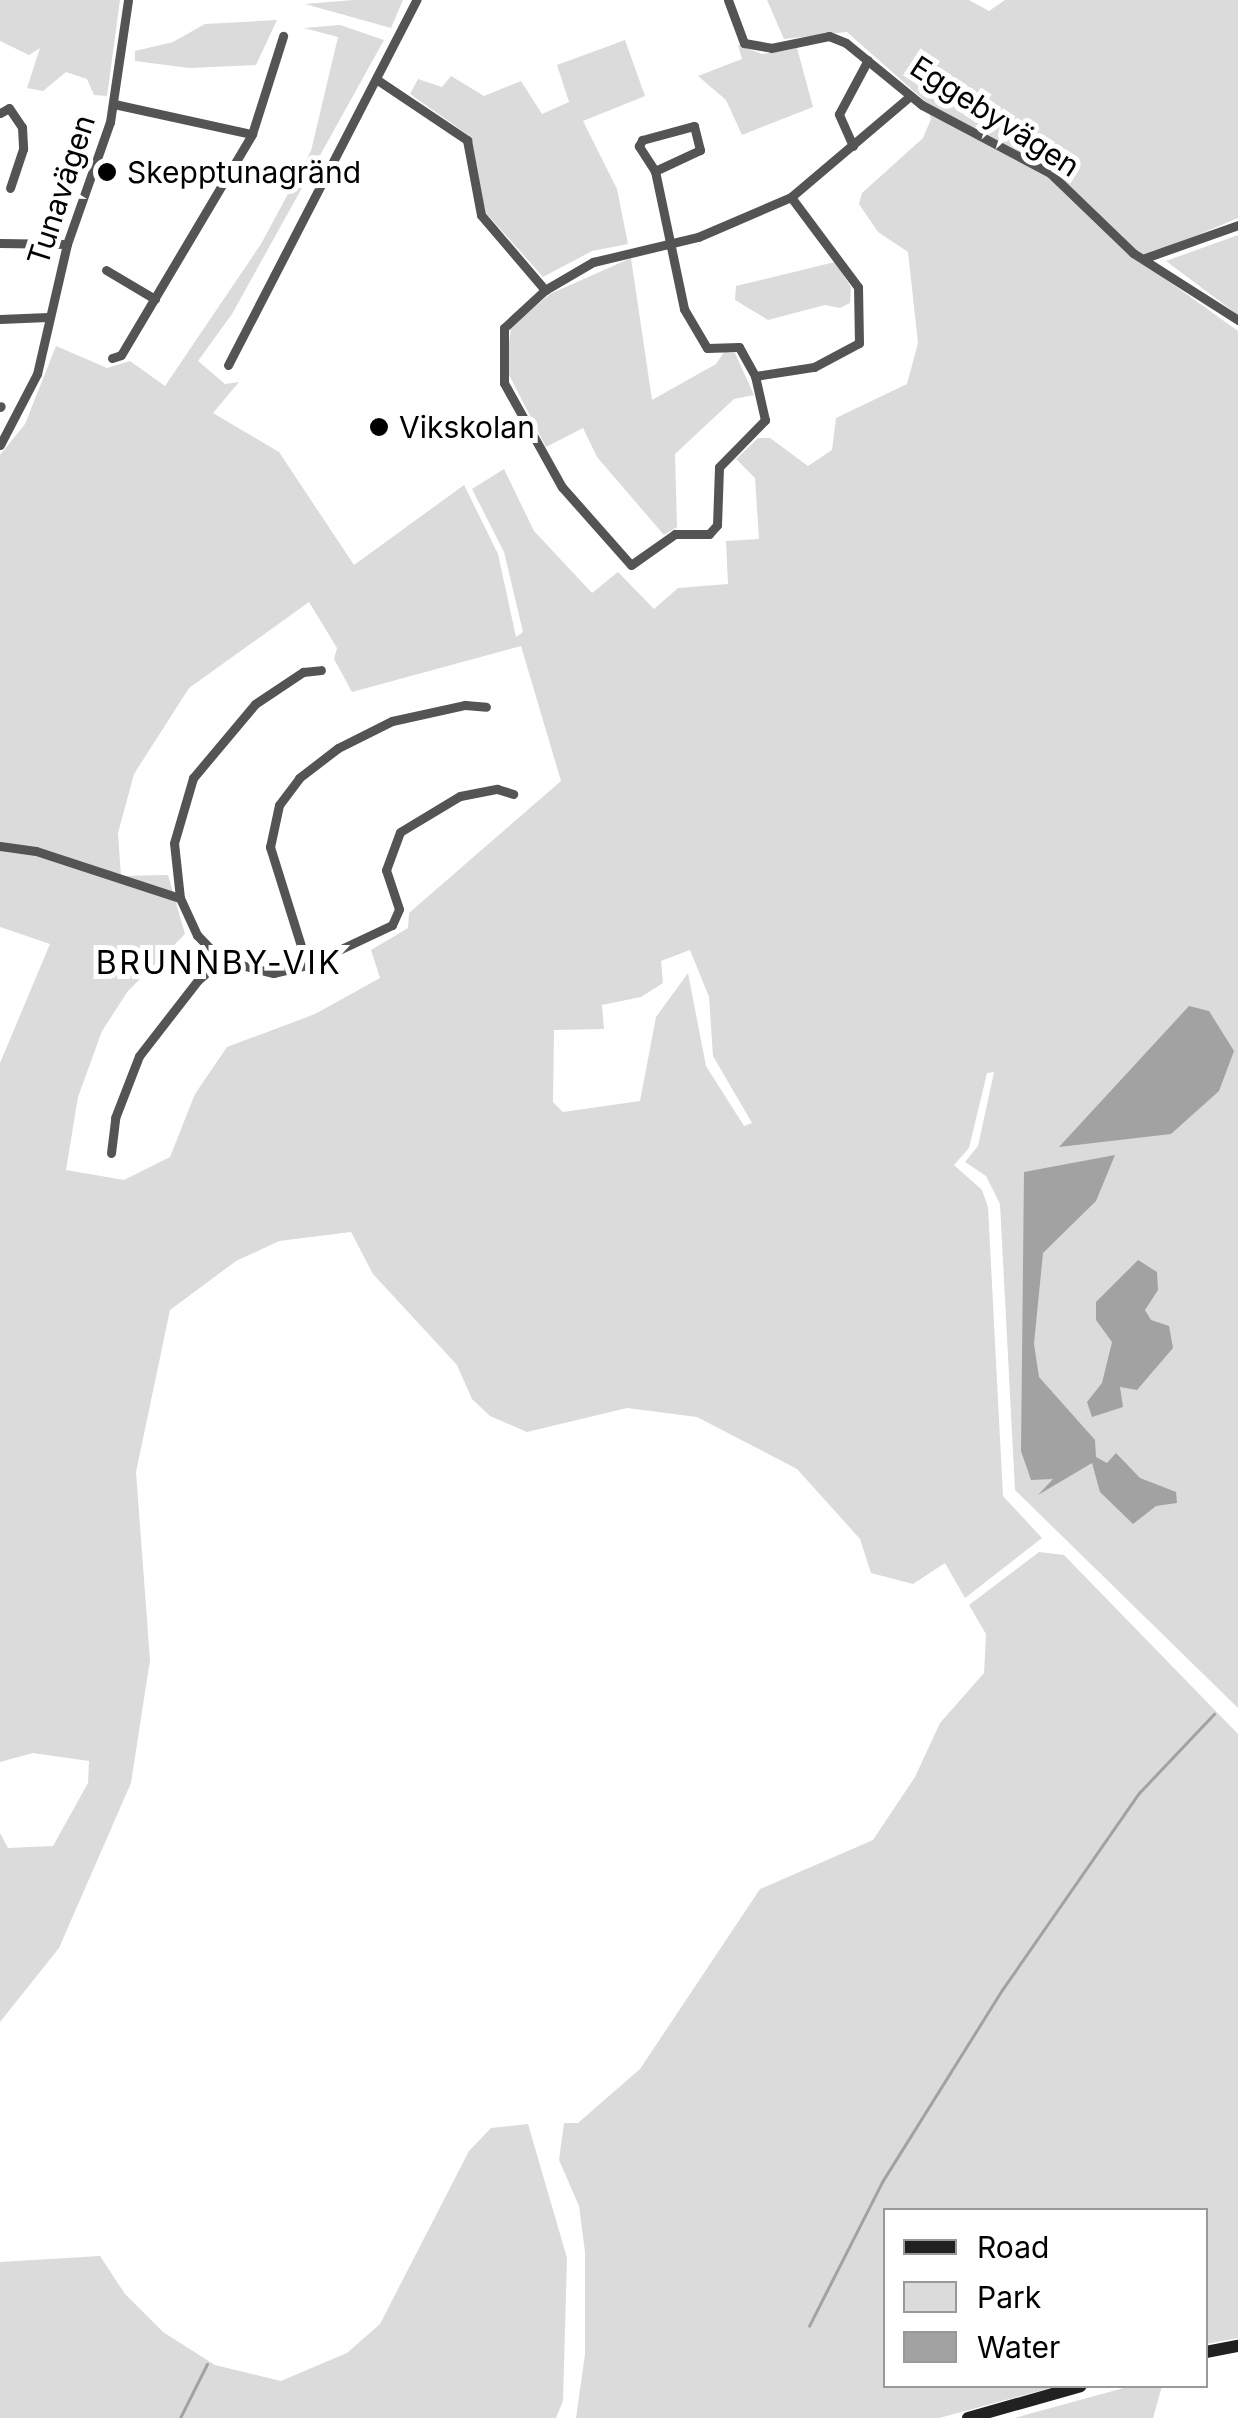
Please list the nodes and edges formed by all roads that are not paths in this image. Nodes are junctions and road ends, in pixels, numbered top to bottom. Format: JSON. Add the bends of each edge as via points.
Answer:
{"nodes":[{"id":1,"x":128,"y":0,"type":"edge"},
{"id":2,"x":416,"y":0,"type":"edge"},
{"id":3,"x":728,"y":0,"type":"edge"},
{"id":4,"x":283,"y":36,"type":"dead end"},
{"id":5,"x":868,"y":60,"type":"junction"},
{"id":6,"x":376,"y":78,"type":"junction"},
{"id":7,"x":910,"y":96,"type":"junction"},
{"id":8,"x":114,"y":104,"type":"junction"},
{"id":9,"x":3,"y":108,"type":"edge"},
{"id":10,"x":252,"y":134,"type":"junction"},
{"id":11,"x":853,"y":146,"type":"junction"},
{"id":12,"x":655,"y":171,"type":"junction"},
{"id":13,"x":10,"y":188,"type":"dead end"},
{"id":14,"x":791,"y":197,"type":"junction"},
{"id":15,"x":1238,"y":224,"type":"edge"},
{"id":16,"x":674,"y":241,"type":"junction"},
{"id":17,"x":0,"y":243,"type":"edge"},
{"id":18,"x":67,"y":244,"type":"junction"},
{"id":19,"x":1144,"y":258,"type":"junction"},
{"id":20,"x":106,"y":270,"type":"dead end"},
{"id":21,"x":545,"y":290,"type":"junction"},
{"id":22,"x":155,"y":299,"type":"junction"},
{"id":23,"x":48,"y":317,"type":"junction"},
{"id":24,"x":0,"y":320,"type":"edge"},
{"id":25,"x":1238,"y":320,"type":"edge"},
{"id":26,"x":112,"y":358,"type":"dead end"},
{"id":27,"x":228,"y":365,"type":"dead end"},
{"id":28,"x":755,"y":376,"type":"junction"},
{"id":29,"x":0,"y":446,"type":"edge"},
{"id":30,"x":321,"y":670,"type":"dead end"},
{"id":31,"x":486,"y":706,"type":"dead end"},
{"id":32,"x":513,"y":794,"type":"dead end"},
{"id":33,"x":0,"y":846,"type":"edge"},
{"id":34,"x":180,"y":898,"type":"junction"},
{"id":35,"x":222,"y":960,"type":"junction"},
{"id":36,"x":307,"y":965,"type":"junction"},
{"id":37,"x":112,"y":1153,"type":"dead end"},
{"id":38,"x":1238,"y":2346,"type":"edge"},
{"id":39,"x":1208,"y":2352,"type":"edge"},
{"id":40,"x":1075,"y":2388,"type":"edge"},
{"id":41,"x":968,"y":2418,"type":"edge"}],
"edges":[{"from":1,"to":8,"type":"street","name":"Tunavägen"},
{"from":2,"to":6,"type":"street"},
{"from":3,"to":5,"type":"street","name":"Eggebyvägen","via":[[744,43],[753,48],[829,36]]},
{"from":4,"to":10,"type":"street"},
{"from":5,"to":7,"type":"street","name":"Eggebyvägen"},
{"from":5,"to":11,"type":"street","via":[[839,114]]},
{"from":6,"to":21,"type":"street","via":[[467,140],[481,215]]},
{"from":6,"to":27,"type":"street"},
{"from":7,"to":11,"type":"street"},
{"from":7,"to":19,"type":"street","name":"Eggebyvägen","via":[[1050,173]]},
{"from":8,"to":10,"type":"street"},
{"from":8,"to":18,"type":"street","name":"Tunavägen"},
{"from":9,"to":13,"type":"street","via":[[22,128],[23,149]]},
{"from":10,"to":22,"type":"street"},
{"from":11,"to":14,"type":"street"},
{"from":12,"to":12,"type":"street","via":[[700,150],[694,126],[642,140],[638,146]]},
{"from":12,"to":16,"type":"street"},
{"from":14,"to":16,"type":"street"},
{"from":14,"to":28,"type":"street","via":[[858,287],[859,343],[814,367]]},
{"from":15,"to":19,"type":"street"},
{"from":16,"to":21,"type":"street","via":[[594,262]]},
{"from":16,"to":28,"type":"street","via":[[684,309],[699,340],[707,348],[740,347]]},
{"from":17,"to":18,"type":"street"},
{"from":18,"to":23,"type":"street","name":"Tunavägen"},
{"from":19,"to":25,"type":"street","name":"Eggebyvägen"},
{"from":20,"to":22,"type":"street"},
{"from":21,"to":28,"type":"street","via":[[504,328],[504,383],[562,487],[631,565],[675,534],[710,534],[717,526],[719,466],[765,420]]},
{"from":22,"to":26,"type":"street","via":[[122,355]]},
{"from":23,"to":24,"type":"street"},
{"from":23,"to":29,"type":"street","name":"Tunavägen","via":[[26,402]]},
{"from":30,"to":34,"type":"street","via":[[304,672],[255,704],[193,778],[174,843]]},
{"from":31,"to":36,"type":"street","via":[[465,704],[392,721],[338,748],[299,778],[279,805],[270,847]]},
{"from":32,"to":36,"type":"street","via":[[498,789],[460,796],[400,832],[386,870],[399,918],[357,946]]},
{"from":33,"to":34,"type":"street","via":[[36,851]]},
{"from":34,"to":35,"type":"street","via":[[196,936]]},
{"from":35,"to":36,"type":"street","via":[[273,973]]},
{"from":35,"to":37,"type":"street","via":[[166,1013],[139,1056],[115,1118]]},
{"from":38,"to":39,"type":"main road"},
{"from":40,"to":41,"type":"main road"}]}
